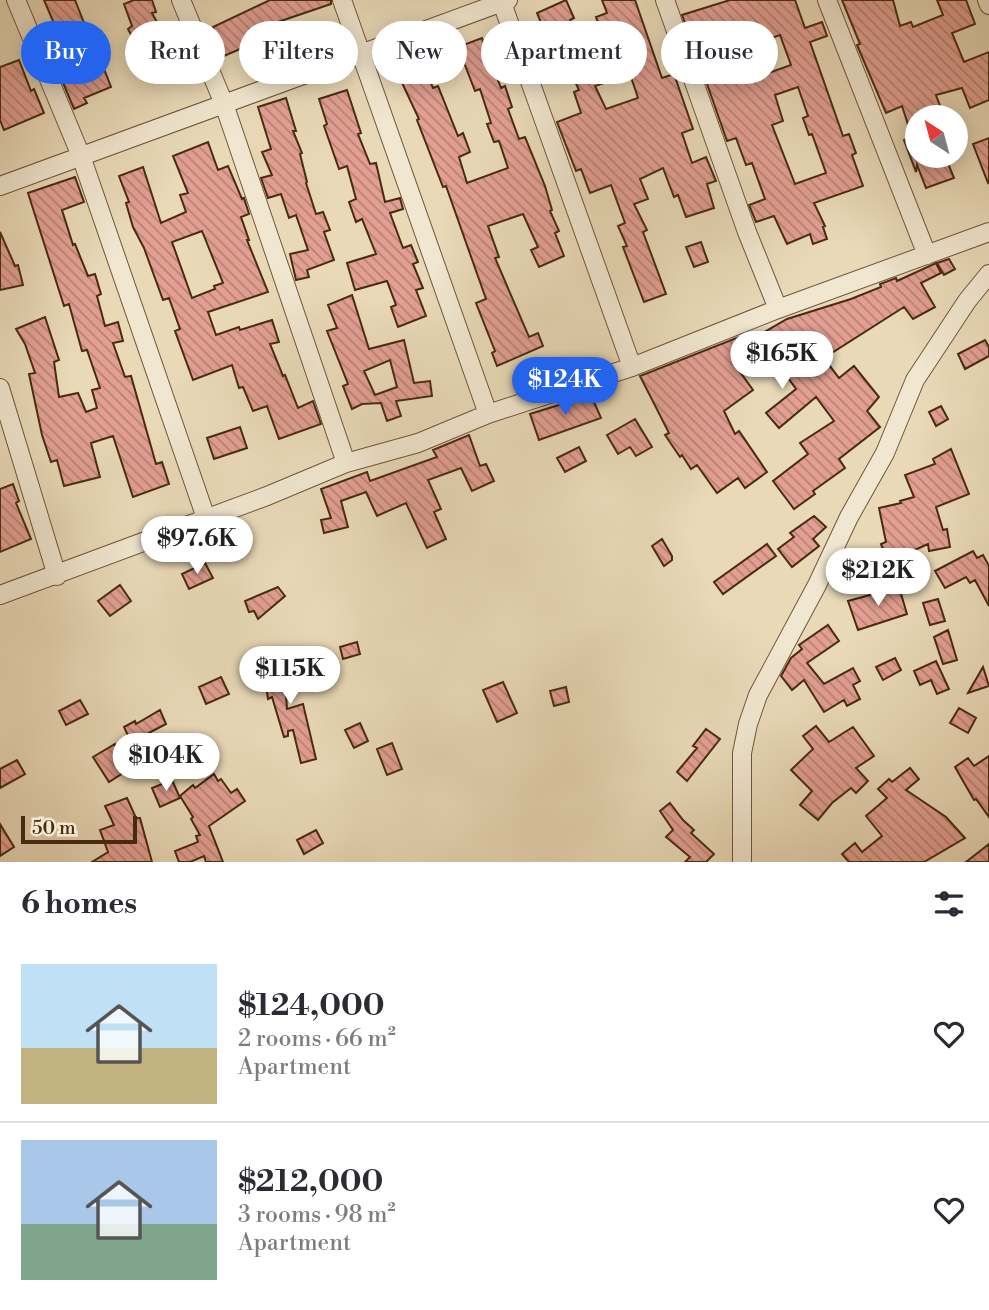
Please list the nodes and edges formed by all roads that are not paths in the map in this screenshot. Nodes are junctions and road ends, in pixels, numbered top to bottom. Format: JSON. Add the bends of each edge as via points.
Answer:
{"nodes":[{"id":1,"x":16,"y":0,"type":"edge"},
{"id":2,"x":181,"y":0,"type":"edge"},
{"id":3,"x":342,"y":0,"type":"edge"},
{"id":4,"x":665,"y":0,"type":"edge"},
{"id":5,"x":827,"y":0,"type":"edge"},
{"id":6,"x":987,"y":0,"type":"edge"},
{"id":7,"x":504,"y":1,"type":"edge"},
{"id":8,"x":989,"y":5,"type":"edge"},
{"id":9,"x":360,"y":54,"type":"junction"},
{"id":10,"x":224,"y":104,"type":"junction"},
{"id":11,"x":81,"y":156,"type":"junction"},
{"id":12,"x":0,"y":186,"type":"edge"},
{"id":13,"x":989,"y":232,"type":"edge"},
{"id":14,"x":926,"y":255,"type":"junction"},
{"id":15,"x":989,"y":274,"type":"edge"},
{"id":16,"x":778,"y":309,"type":"junction"},
{"id":17,"x":632,"y":367,"type":"junction"},
{"id":18,"x":0,"y":388,"type":"edge"},
{"id":19,"x":488,"y":414,"type":"junction"},
{"id":20,"x":346,"y":463,"type":"junction"},
{"id":21,"x":206,"y":518,"type":"junction"},
{"id":22,"x":57,"y":576,"type":"junction"},
{"id":23,"x":0,"y":595,"type":"edge"},
{"id":24,"x":742,"y":862,"type":"edge"}],
"edges":[{"from":1,"to":11,"type":"street"},
{"from":2,"to":10,"type":"street"},
{"from":3,"to":9,"type":"street"},
{"from":4,"to":16,"type":"street"},
{"from":5,"to":14,"type":"street"},
{"from":6,"to":8,"type":"street"},
{"from":7,"to":9,"type":"street"},
{"from":7,"to":17,"type":"street"},
{"from":9,"to":10,"type":"street"},
{"from":9,"to":19,"type":"street"},
{"from":10,"to":11,"type":"street"},
{"from":10,"to":20,"type":"street"},
{"from":11,"to":12,"type":"street"},
{"from":11,"to":21,"type":"street"},
{"from":13,"to":14,"type":"street"},
{"from":14,"to":16,"type":"street"},
{"from":15,"to":24,"type":"street","via":[[915,380],[885,453],[758,695],[742,753]]},
{"from":16,"to":17,"type":"street"},
{"from":17,"to":19,"type":"street"},
{"from":18,"to":22,"type":"street"},
{"from":19,"to":20,"type":"street","via":[[418,443]]},
{"from":20,"to":21,"type":"street"},
{"from":21,"to":22,"type":"street"},
{"from":22,"to":23,"type":"street"}]}
